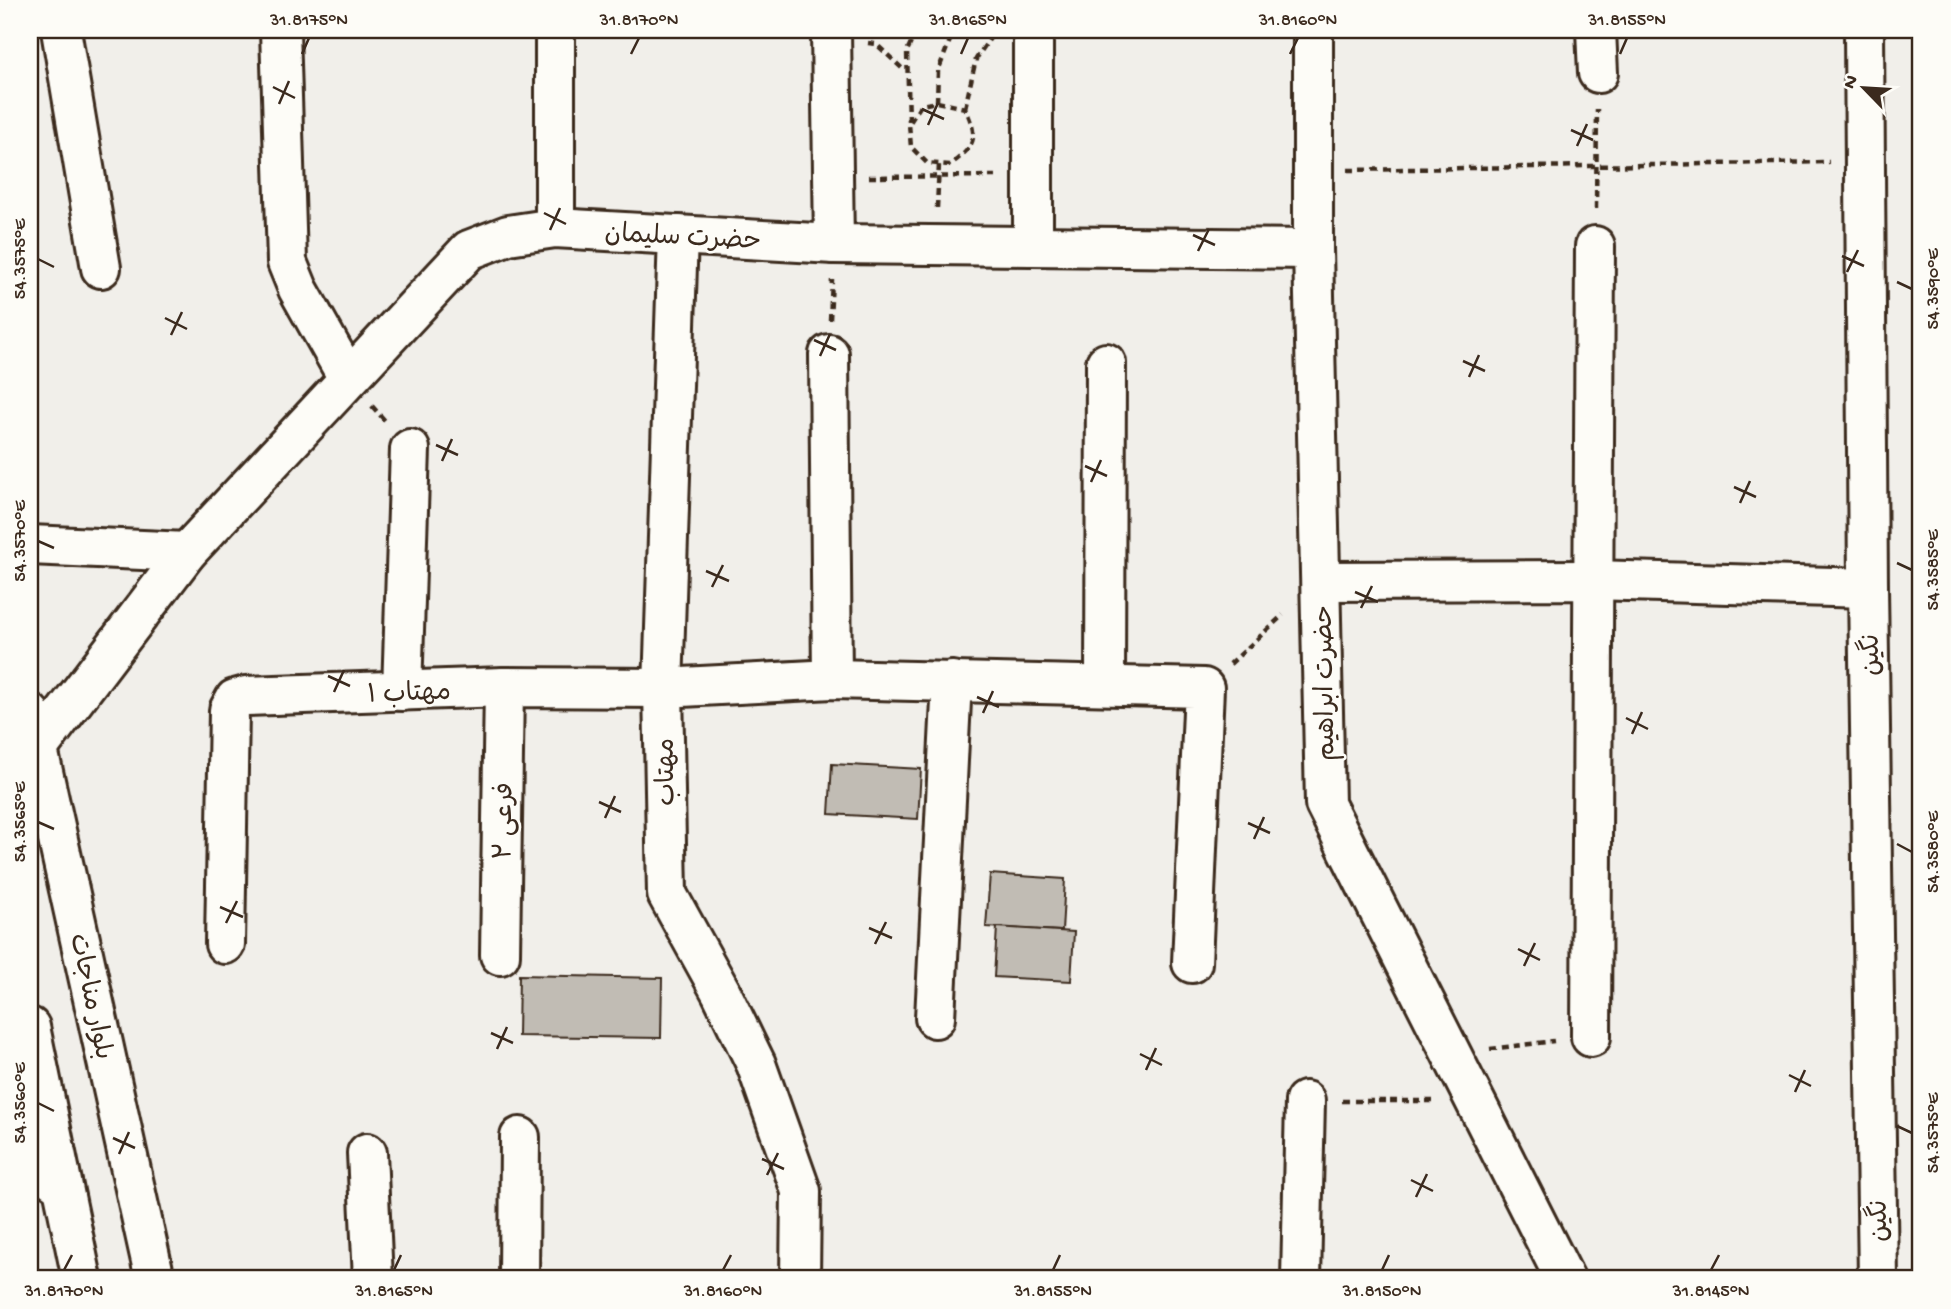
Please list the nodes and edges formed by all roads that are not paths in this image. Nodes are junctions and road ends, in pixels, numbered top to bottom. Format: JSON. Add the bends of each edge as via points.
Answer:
{"nodes":[{"id":1,"x":61,"y":30,"type":"edge"},
{"id":2,"x":280,"y":30,"type":"edge"},
{"id":3,"x":555,"y":30,"type":"edge"},
{"id":4,"x":831,"y":30,"type":"edge"},
{"id":5,"x":1033,"y":30,"type":"edge"},
{"id":6,"x":1313,"y":30,"type":"edge"},
{"id":7,"x":1596,"y":30,"type":"edge"},
{"id":8,"x":1864,"y":30,"type":"edge"},
{"id":9,"x":1598,"y":73,"type":"road end"},
{"id":10,"x":555,"y":228,"type":"junction"},
{"id":11,"x":678,"y":235,"type":"junction"},
{"id":12,"x":834,"y":244,"type":"junction"},
{"id":13,"x":1033,"y":245,"type":"junction"},
{"id":14,"x":1595,"y":246,"type":"road end"},
{"id":15,"x":1313,"y":249,"type":"junction"},
{"id":16,"x":100,"y":268,"type":"dead end"},
{"id":17,"x":829,"y":354,"type":"road end"},
{"id":18,"x":1106,"y":363,"type":"dead end"},
{"id":19,"x":348,"y":379,"type":"junction"},
{"id":20,"x":410,"y":449,"type":"road end"},
{"id":21,"x":30,"y":545,"type":"edge"},
{"id":22,"x":187,"y":552,"type":"junction"},
{"id":23,"x":1593,"y":580,"type":"junction"},
{"id":24,"x":1321,"y":581,"type":"junction"},
{"id":25,"x":1868,"y":588,"type":"junction"},
{"id":26,"x":832,"y":679,"type":"junction"},
{"id":27,"x":952,"y":681,"type":"junction"},
{"id":28,"x":1105,"y":685,"type":"junction"},
{"id":29,"x":504,"y":687,"type":"junction"},
{"id":30,"x":663,"y":688,"type":"junction"},
{"id":31,"x":402,"y":691,"type":"junction"},
{"id":32,"x":34,"y":730,"type":"edge"},
{"id":33,"x":225,"y":944,"type":"dead end"},
{"id":34,"x":500,"y":955,"type":"dead end"},
{"id":35,"x":1192,"y":963,"type":"dead end"},
{"id":36,"x":935,"y":1018,"type":"dead end"},
{"id":37,"x":30,"y":1027,"type":"edge"},
{"id":38,"x":1591,"y":1037,"type":"road end"},
{"id":39,"x":1305,"y":1101,"type":"road end"},
{"id":40,"x":520,"y":1137,"type":"dead end"},
{"id":41,"x":367,"y":1153,"type":"dead end"},
{"id":42,"x":30,"y":1174,"type":"edge"},
{"id":43,"x":64,"y":1196,"type":"junction"},
{"id":44,"x":82,"y":1279,"type":"edge"},
{"id":45,"x":155,"y":1279,"type":"edge"},
{"id":46,"x":373,"y":1279,"type":"edge"},
{"id":47,"x":519,"y":1279,"type":"edge"},
{"id":48,"x":800,"y":1279,"type":"edge"},
{"id":49,"x":1301,"y":1279,"type":"edge"},
{"id":50,"x":1565,"y":1279,"type":"edge"},
{"id":51,"x":1878,"y":1279,"type":"edge"}],
"edges":[{"from":1,"to":16,"type":"street"},
{"from":2,"to":19,"type":"street","via":[[286,262]]},
{"from":3,"to":10,"type":"street"},
{"from":4,"to":12,"type":"street"},
{"from":5,"to":13,"type":"street"},
{"from":6,"to":15,"type":"street","name":"حضرت ابراهیم"},
{"from":7,"to":9,"type":"street"},
{"from":8,"to":25,"type":"street","name":"نگین"},
{"from":10,"to":11,"type":"street","name":"حضرت سلیمان"},
{"from":10,"to":19,"type":"street","name":"حضرت سلیمان","via":[[508,235],[469,250]]},
{"from":11,"to":12,"type":"street","name":"حضرت سلیمان"},
{"from":11,"to":30,"type":"street","name":"مهتاب"},
{"from":12,"to":13,"type":"street","name":"حضرت سلیمان"},
{"from":13,"to":15,"type":"street","name":"حضرت سلیمان"},
{"from":14,"to":23,"type":"street"},
{"from":15,"to":24,"type":"street","name":"حضرت ابراهیم"},
{"from":17,"to":26,"type":"street"},
{"from":18,"to":28,"type":"street"},
{"from":19,"to":22,"type":"street","name":"حضرت سلیمان"},
{"from":20,"to":31,"type":"street"},
{"from":21,"to":22,"type":"street"},
{"from":22,"to":32,"type":"street","name":"حضرت سلیمان"},
{"from":23,"to":24,"type":"street"},
{"from":23,"to":25,"type":"street"},
{"from":23,"to":38,"type":"street"},
{"from":24,"to":50,"type":"street","name":"حضرت ابراهیم","via":[[1325,804]]},
{"from":25,"to":51,"type":"street","name":"نگین"},
{"from":26,"to":27,"type":"street","name":"مهتاب ۱"},
{"from":26,"to":30,"type":"street","name":"مهتاب ۱"},
{"from":27,"to":28,"type":"street","name":"مهتاب ۱"},
{"from":27,"to":36,"type":"street"},
{"from":28,"to":35,"type":"street","name":"مهتاب ۱","via":[[1204,688]]},
{"from":29,"to":30,"type":"street","name":"مهتاب ۱"},
{"from":29,"to":31,"type":"street","name":"مهتاب ۱"},
{"from":29,"to":34,"type":"street","name":"فرعی ۲"},
{"from":30,"to":48,"type":"street","name":"مهتاب","via":[[667,894],[755,1064],[801,1191]]},
{"from":31,"to":33,"type":"street","name":"مهتاب ۱","via":[[235,699],[229,710]]},
{"from":32,"to":45,"type":"street","name":"بلوار مناجات"},
{"from":37,"to":43,"type":"street"},
{"from":39,"to":49,"type":"street"},
{"from":40,"to":47,"type":"street"},
{"from":41,"to":46,"type":"street"},
{"from":42,"to":43,"type":"lane"},
{"from":43,"to":44,"type":"street"}]}
